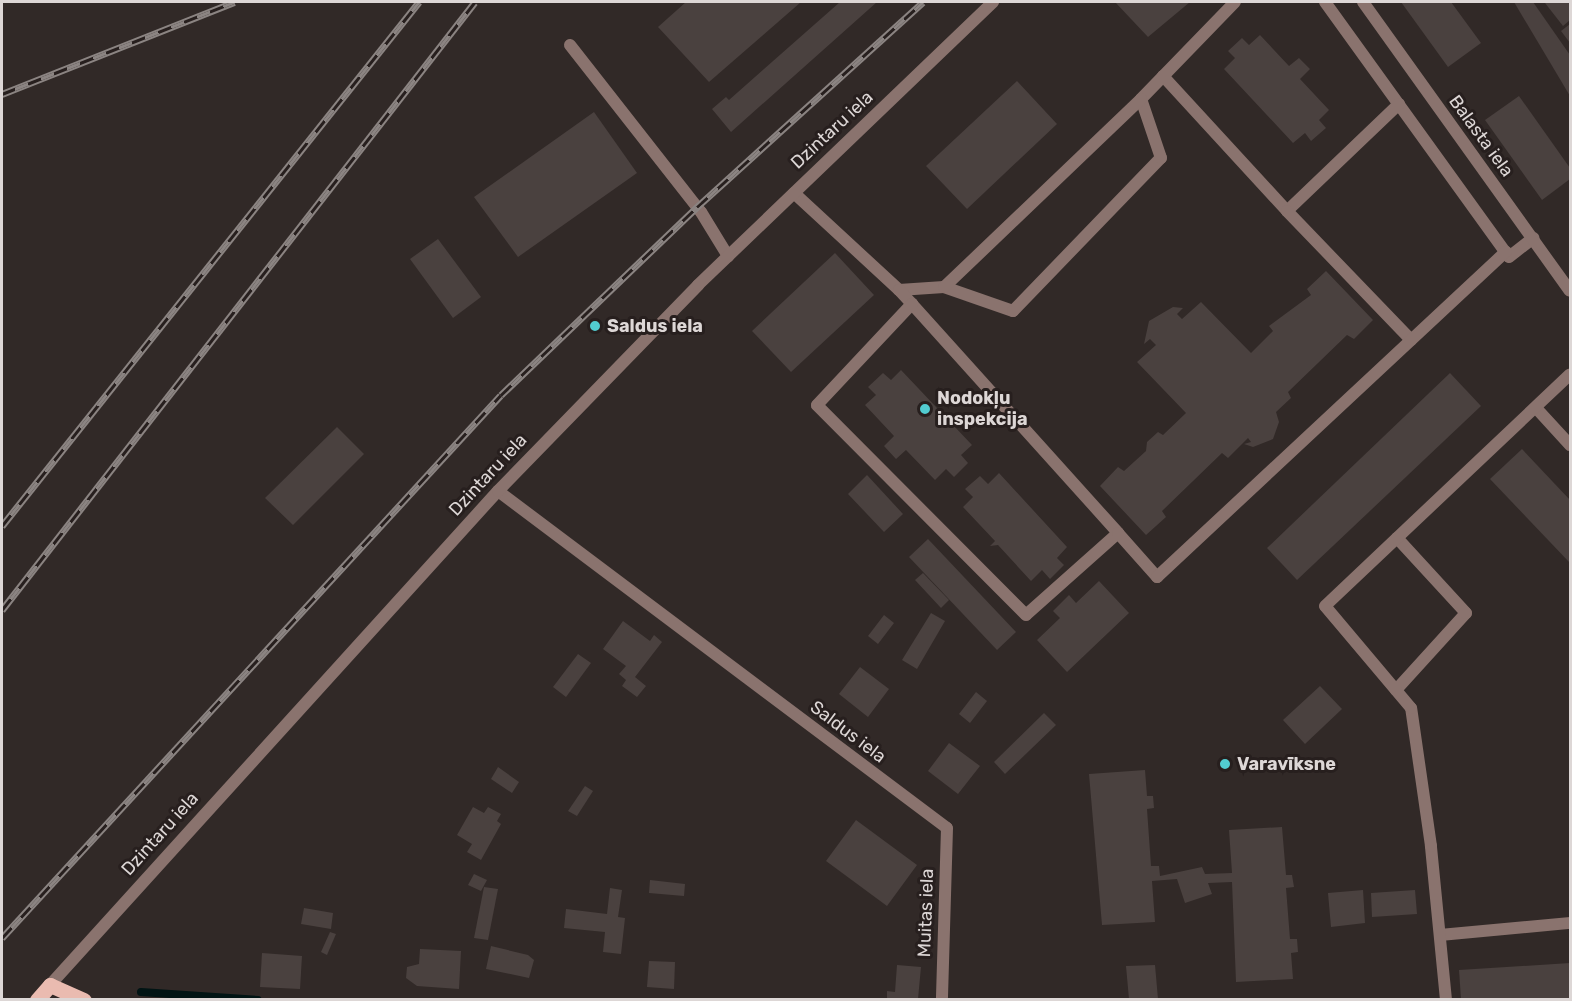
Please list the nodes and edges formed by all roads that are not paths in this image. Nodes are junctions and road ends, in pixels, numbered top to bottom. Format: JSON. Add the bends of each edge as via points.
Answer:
{"nodes":[{"id":1,"x":993,"y":2,"type":"edge"},
{"id":2,"x":1236,"y":2,"type":"edge"},
{"id":3,"x":1325,"y":2,"type":"edge"},
{"id":4,"x":1363,"y":2,"type":"edge"},
{"id":5,"x":570,"y":45,"type":"dead end"},
{"id":6,"x":1163,"y":76,"type":"junction"},
{"id":7,"x":1141,"y":99,"type":"junction"},
{"id":8,"x":1399,"y":104,"type":"junction"},
{"id":9,"x":794,"y":193,"type":"junction"},
{"id":10,"x":1287,"y":211,"type":"junction"},
{"id":11,"x":1533,"y":238,"type":"junction"},
{"id":12,"x":1506,"y":252,"type":"junction"},
{"id":13,"x":728,"y":256,"type":"junction"},
{"id":14,"x":944,"y":287,"type":"junction"},
{"id":15,"x":899,"y":290,"type":"junction"},
{"id":16,"x":1570,"y":291,"type":"edge"},
{"id":17,"x":912,"y":304,"type":"junction"},
{"id":18,"x":1411,"y":340,"type":"junction"},
{"id":19,"x":1570,"y":374,"type":"edge"},
{"id":20,"x":1537,"y":409,"type":"junction"},
{"id":21,"x":1570,"y":445,"type":"edge"},
{"id":22,"x":498,"y":491,"type":"junction"},
{"id":23,"x":1118,"y":533,"type":"junction"},
{"id":24,"x":1397,"y":538,"type":"junction"},
{"id":25,"x":1395,"y":690,"type":"junction"},
{"id":26,"x":947,"y":828,"type":"joint"},
{"id":27,"x":1570,"y":923,"type":"edge"},
{"id":28,"x":1440,"y":935,"type":"junction"},
{"id":29,"x":50,"y":985,"type":"junction"},
{"id":30,"x":37,"y":999,"type":"edge"},
{"id":31,"x":84,"y":999,"type":"edge"},
{"id":32,"x":942,"y":999,"type":"edge"},
{"id":33,"x":1446,"y":999,"type":"edge"}],
"edges":[{"from":1,"to":9,"type":"street","name":"Dzintaru iela"},
{"from":2,"to":6,"type":"street"},
{"from":3,"to":8,"type":"street"},
{"from":4,"to":11,"type":"street","name":"Balasta iela"},
{"from":5,"to":13,"type":"street","via":[[701,212]]},
{"from":6,"to":7,"type":"street"},
{"from":6,"to":10,"type":"street"},
{"from":7,"to":14,"type":"street"},
{"from":7,"to":14,"type":"street","via":[[1161,158],[1013,310]]},
{"from":8,"to":10,"type":"street"},
{"from":8,"to":12,"type":"street"},
{"from":9,"to":13,"type":"street","name":"Dzintaru iela"},
{"from":9,"to":15,"type":"street"},
{"from":10,"to":18,"type":"street"},
{"from":11,"to":12,"type":"street","via":[[1509,257]]},
{"from":11,"to":16,"type":"street","name":"Balasta iela"},
{"from":12,"to":18,"type":"street"},
{"from":13,"to":22,"type":"street","name":"Dzintaru iela"},
{"from":14,"to":15,"type":"street"},
{"from":15,"to":17,"type":"street"},
{"from":17,"to":23,"type":"street"},
{"from":17,"to":23,"type":"street","via":[[817,405],[1026,615]]},
{"from":18,"to":23,"type":"street","via":[[1157,577]]},
{"from":19,"to":20,"type":"street"},
{"from":20,"to":21,"type":"street"},
{"from":20,"to":24,"type":"street"},
{"from":22,"to":26,"type":"street","name":"Saldus iela"},
{"from":22,"to":29,"type":"street","name":"Dzintaru iela"},
{"from":24,"to":25,"type":"street","via":[[1466,613]]},
{"from":24,"to":25,"type":"street","via":[[1325,606]]},
{"from":25,"to":28,"type":"street","via":[[1411,708]]},
{"from":26,"to":32,"type":"street","name":"Muitas iela"},
{"from":27,"to":28,"type":"street"},
{"from":28,"to":33,"type":"street"},
{"from":29,"to":30,"type":"main road","name":"Dzintaru iela"},
{"from":29,"to":31,"type":"main road"}]}
